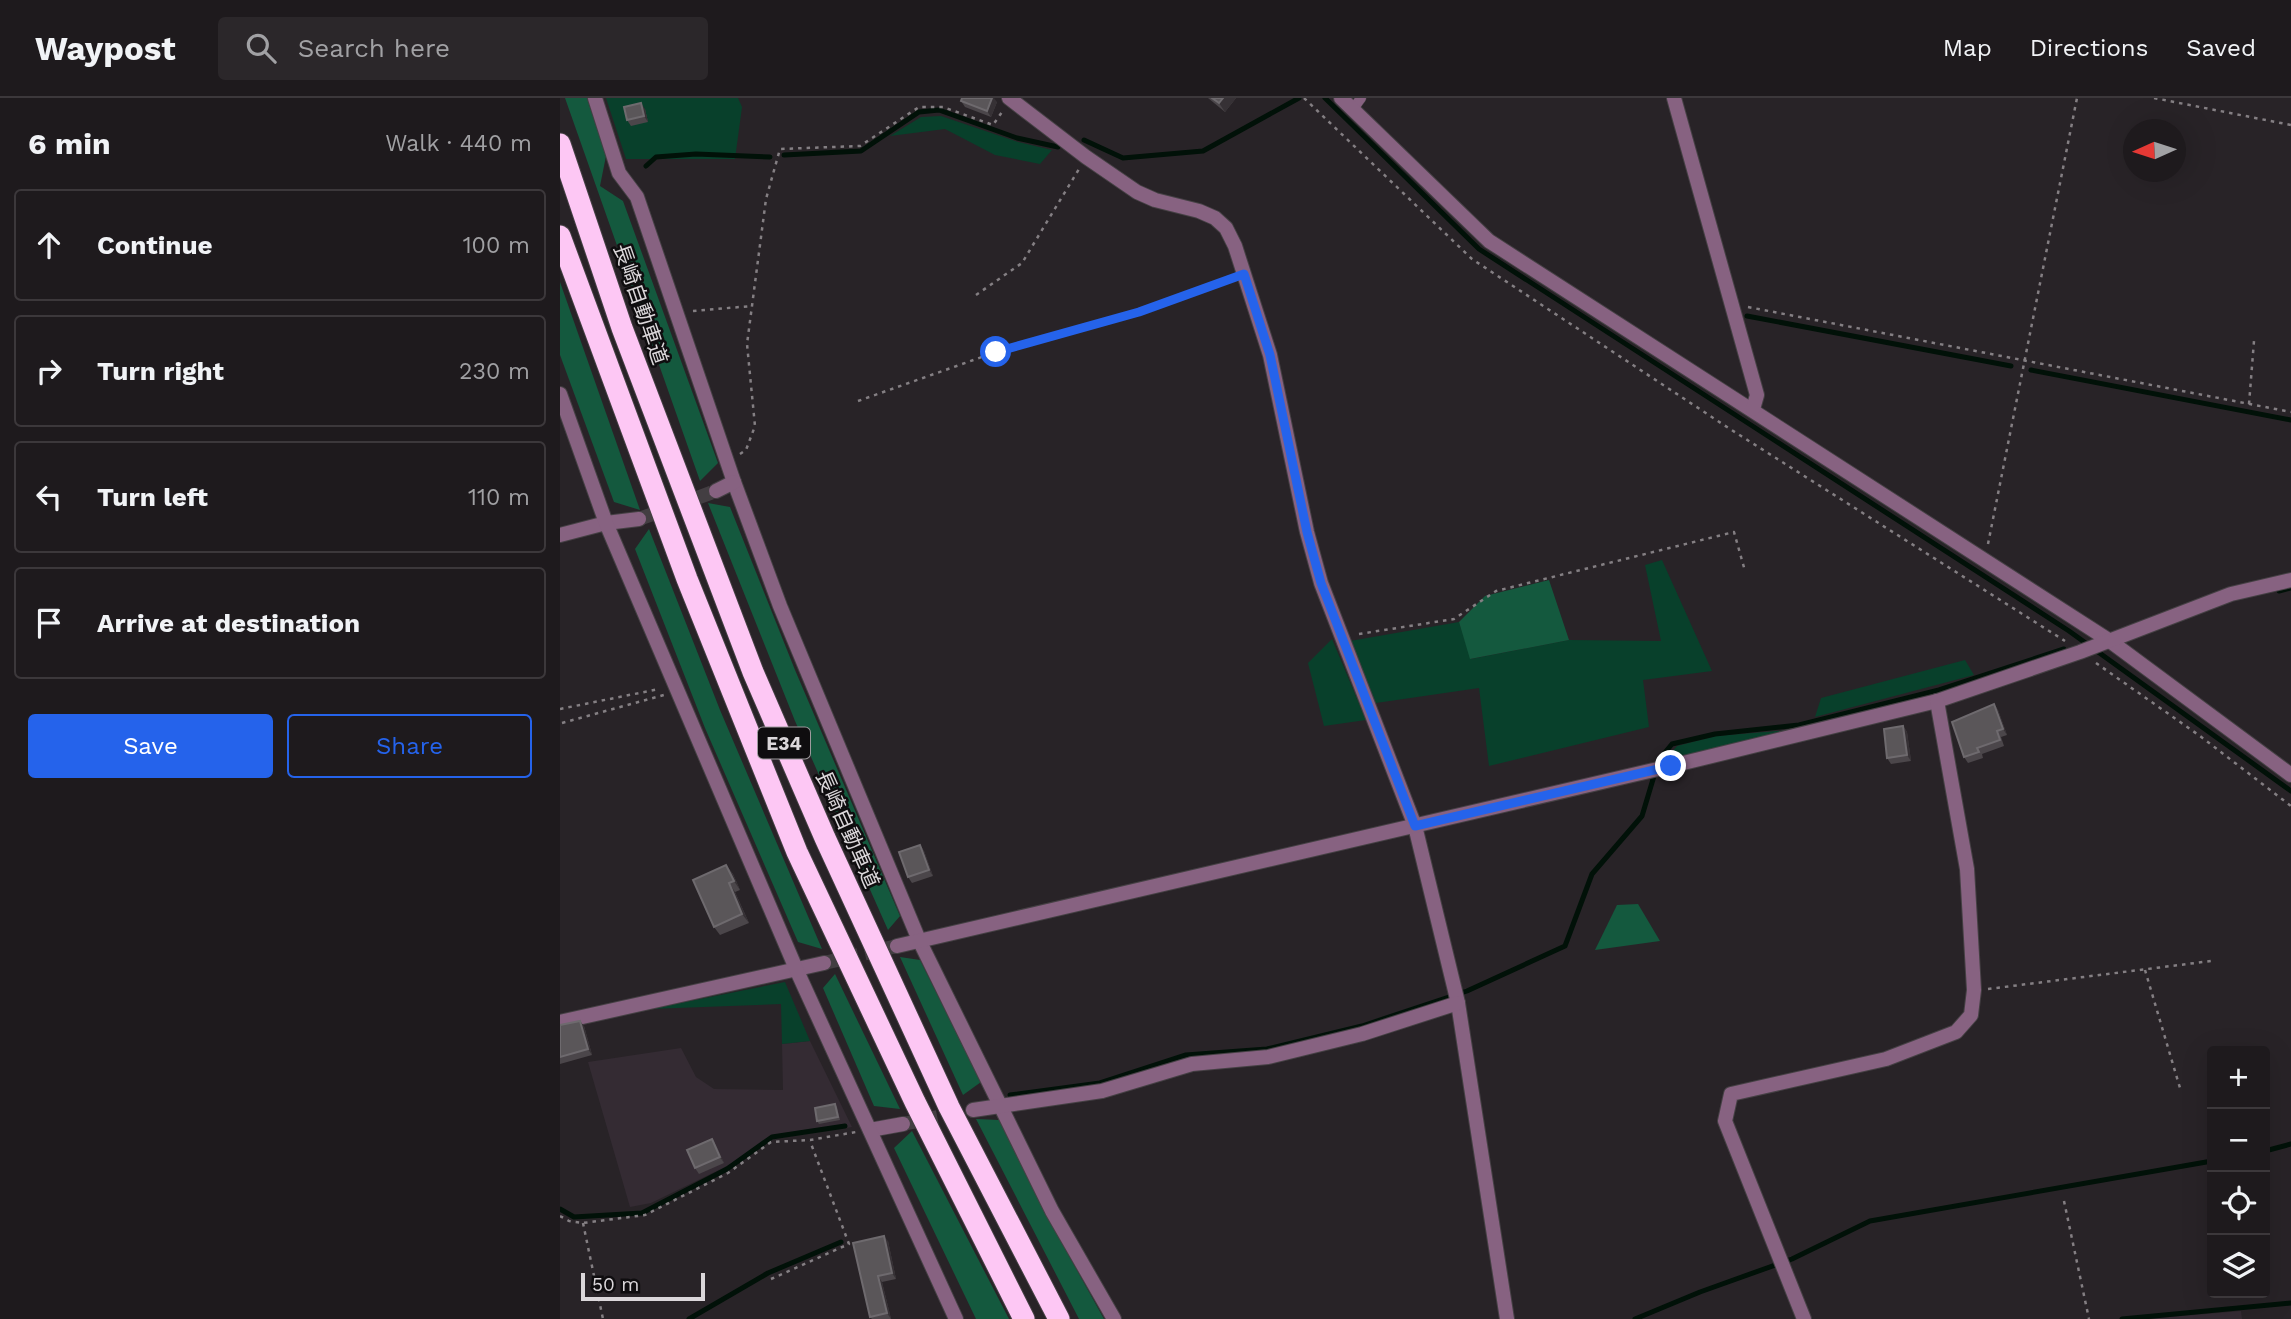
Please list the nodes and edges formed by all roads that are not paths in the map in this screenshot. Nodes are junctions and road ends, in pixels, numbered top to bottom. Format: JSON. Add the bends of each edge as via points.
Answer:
{"nodes":[{"id":1,"x":595,"y":98,"type":"edge"},
{"id":2,"x":1010,"y":98,"type":"edge"},
{"id":3,"x":1341,"y":98,"type":"edge"},
{"id":4,"x":1674,"y":98,"type":"edge"},
{"id":5,"x":1357,"y":104,"type":"edge"},
{"id":6,"x":560,"y":144,"type":"edge"},
{"id":7,"x":560,"y":236,"type":"edge"},
{"id":8,"x":560,"y":394,"type":"edge"},
{"id":9,"x":1753,"y":409,"type":"junction"},
{"id":10,"x":734,"y":482,"type":"junction"},
{"id":11,"x":716,"y":491,"type":"tunnel mouth"},
{"id":12,"x":639,"y":519,"type":"tunnel mouth"},
{"id":13,"x":606,"y":523,"type":"junction"},
{"id":14,"x":560,"y":535,"type":"edge"},
{"id":15,"x":2291,"y":580,"type":"edge"},
{"id":16,"x":2110,"y":641,"type":"junction"},
{"id":17,"x":1937,"y":701,"type":"junction"},
{"id":18,"x":2291,"y":775,"type":"edge"},
{"id":19,"x":1415,"y":826,"type":"junction"},
{"id":20,"x":919,"y":940,"type":"junction"},
{"id":21,"x":897,"y":946,"type":"tunnel mouth"},
{"id":22,"x":824,"y":963,"type":"tunnel mouth"},
{"id":23,"x":797,"y":971,"type":"junction"},
{"id":24,"x":1458,"y":1003,"type":"junction"},
{"id":25,"x":560,"y":1022,"type":"edge"},
{"id":26,"x":1000,"y":1105,"type":"junction"},
{"id":27,"x":973,"y":1110,"type":"tunnel mouth"},
{"id":28,"x":903,"y":1124,"type":"tunnel mouth"},
{"id":29,"x":870,"y":1130,"type":"junction"},
{"id":30,"x":956,"y":1319,"type":"edge"},
{"id":31,"x":1024,"y":1319,"type":"edge"},
{"id":32,"x":1059,"y":1319,"type":"edge"},
{"id":33,"x":1114,"y":1319,"type":"edge"},
{"id":34,"x":1507,"y":1319,"type":"edge"},
{"id":35,"x":1804,"y":1319,"type":"edge"}],
"edges":[{"from":1,"to":10,"type":"street","via":[[619,173],[636,197]]},
{"from":2,"to":19,"type":"street","via":[[1136,192],[1199,211],[1226,228],[1270,355],[1321,583]]},
{"from":3,"to":5,"type":"street"},
{"from":4,"to":9,"type":"street","via":[[1757,396]]},
{"from":5,"to":9,"type":"street","via":[[1489,241]]},
{"from":6,"to":32,"type":"highway","name":"長崎自動車道","number":"E34","via":[[622,328],[753,672],[944,1095]]},
{"from":7,"to":31,"type":"highway","number":"E34","via":[[687,579],[797,852]]},
{"from":8,"to":13,"type":"street"},
{"from":9,"to":16,"type":"street"},
{"from":10,"to":11,"type":"street"},
{"from":10,"to":20,"type":"street","via":[[780,606]]},
{"from":12,"to":13,"type":"street"},
{"from":13,"to":14,"type":"street"},
{"from":13,"to":23,"type":"street"},
{"from":15,"to":16,"type":"street","via":[[2231,594]]},
{"from":16,"to":17,"type":"street"},
{"from":16,"to":18,"type":"street"},
{"from":17,"to":19,"type":"street"},
{"from":17,"to":35,"type":"street","via":[[1967,869],[1974,990],[1971,1016],[1956,1032],[1886,1059],[1731,1094],[1726,1121]]},
{"from":19,"to":20,"type":"street"},
{"from":19,"to":24,"type":"street"},
{"from":20,"to":21,"type":"street"},
{"from":20,"to":26,"type":"street"},
{"from":22,"to":23,"type":"street"},
{"from":23,"to":25,"type":"street"},
{"from":23,"to":29,"type":"street"},
{"from":24,"to":26,"type":"street","via":[[1362,1034],[1268,1057],[1192,1064],[1101,1091]]},
{"from":24,"to":34,"type":"street"},
{"from":26,"to":27,"type":"street"},
{"from":26,"to":33,"type":"street","via":[[1052,1211]]},
{"from":28,"to":29,"type":"street"},
{"from":29,"to":30,"type":"street"}]}
